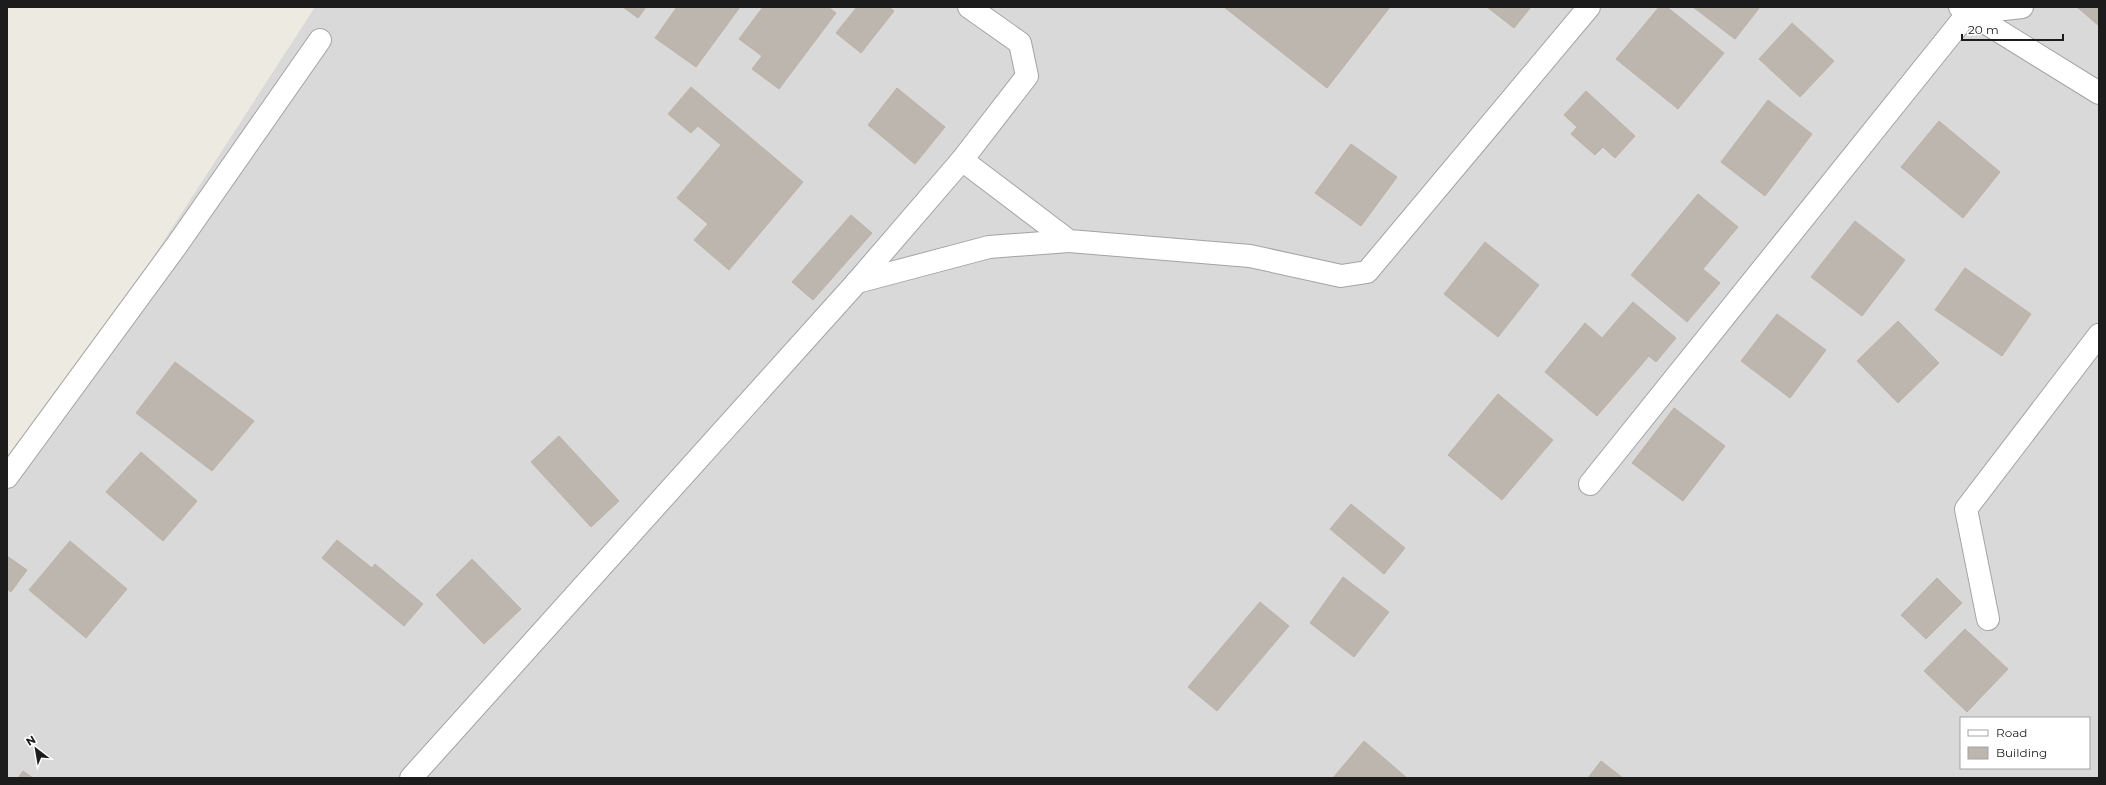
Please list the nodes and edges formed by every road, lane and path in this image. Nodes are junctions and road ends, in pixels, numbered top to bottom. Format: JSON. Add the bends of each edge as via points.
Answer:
{"nodes":[{"id":1,"x":969,"y":7,"type":"edge"},
{"id":2,"x":1589,"y":7,"type":"edge"},
{"id":3,"x":2022,"y":7,"type":"edge"},
{"id":4,"x":1964,"y":10,"type":"edge"},
{"id":5,"x":320,"y":40,"type":"dead end"},
{"id":6,"x":2099,"y":93,"type":"edge"},
{"id":7,"x":962,"y":160,"type":"junction"},
{"id":8,"x":1069,"y":241,"type":"junction"},
{"id":9,"x":857,"y":282,"type":"junction"},
{"id":10,"x":2099,"y":335,"type":"edge"},
{"id":11,"x":7,"y":478,"type":"edge"},
{"id":12,"x":1590,"y":484,"type":"dead end"},
{"id":13,"x":1988,"y":620,"type":"dead end"},
{"id":14,"x":412,"y":778,"type":"edge"}],
"edges":[{"from":1,"to":7,"type":"street","via":[[1020,43],[1027,76]]},
{"from":2,"to":8,"type":"street","via":[[1367,272],[1341,276],[1250,256]]},
{"from":3,"to":4,"type":"street"},
{"from":4,"to":6,"type":"street"},
{"from":4,"to":12,"type":"street"},
{"from":5,"to":11,"type":"street","via":[[177,245]]},
{"from":7,"to":8,"type":"street"},
{"from":7,"to":9,"type":"street"},
{"from":8,"to":9,"type":"street","via":[[989,247]]},
{"from":9,"to":14,"type":"street"},
{"from":10,"to":13,"type":"street","via":[[1966,509]]}]}
